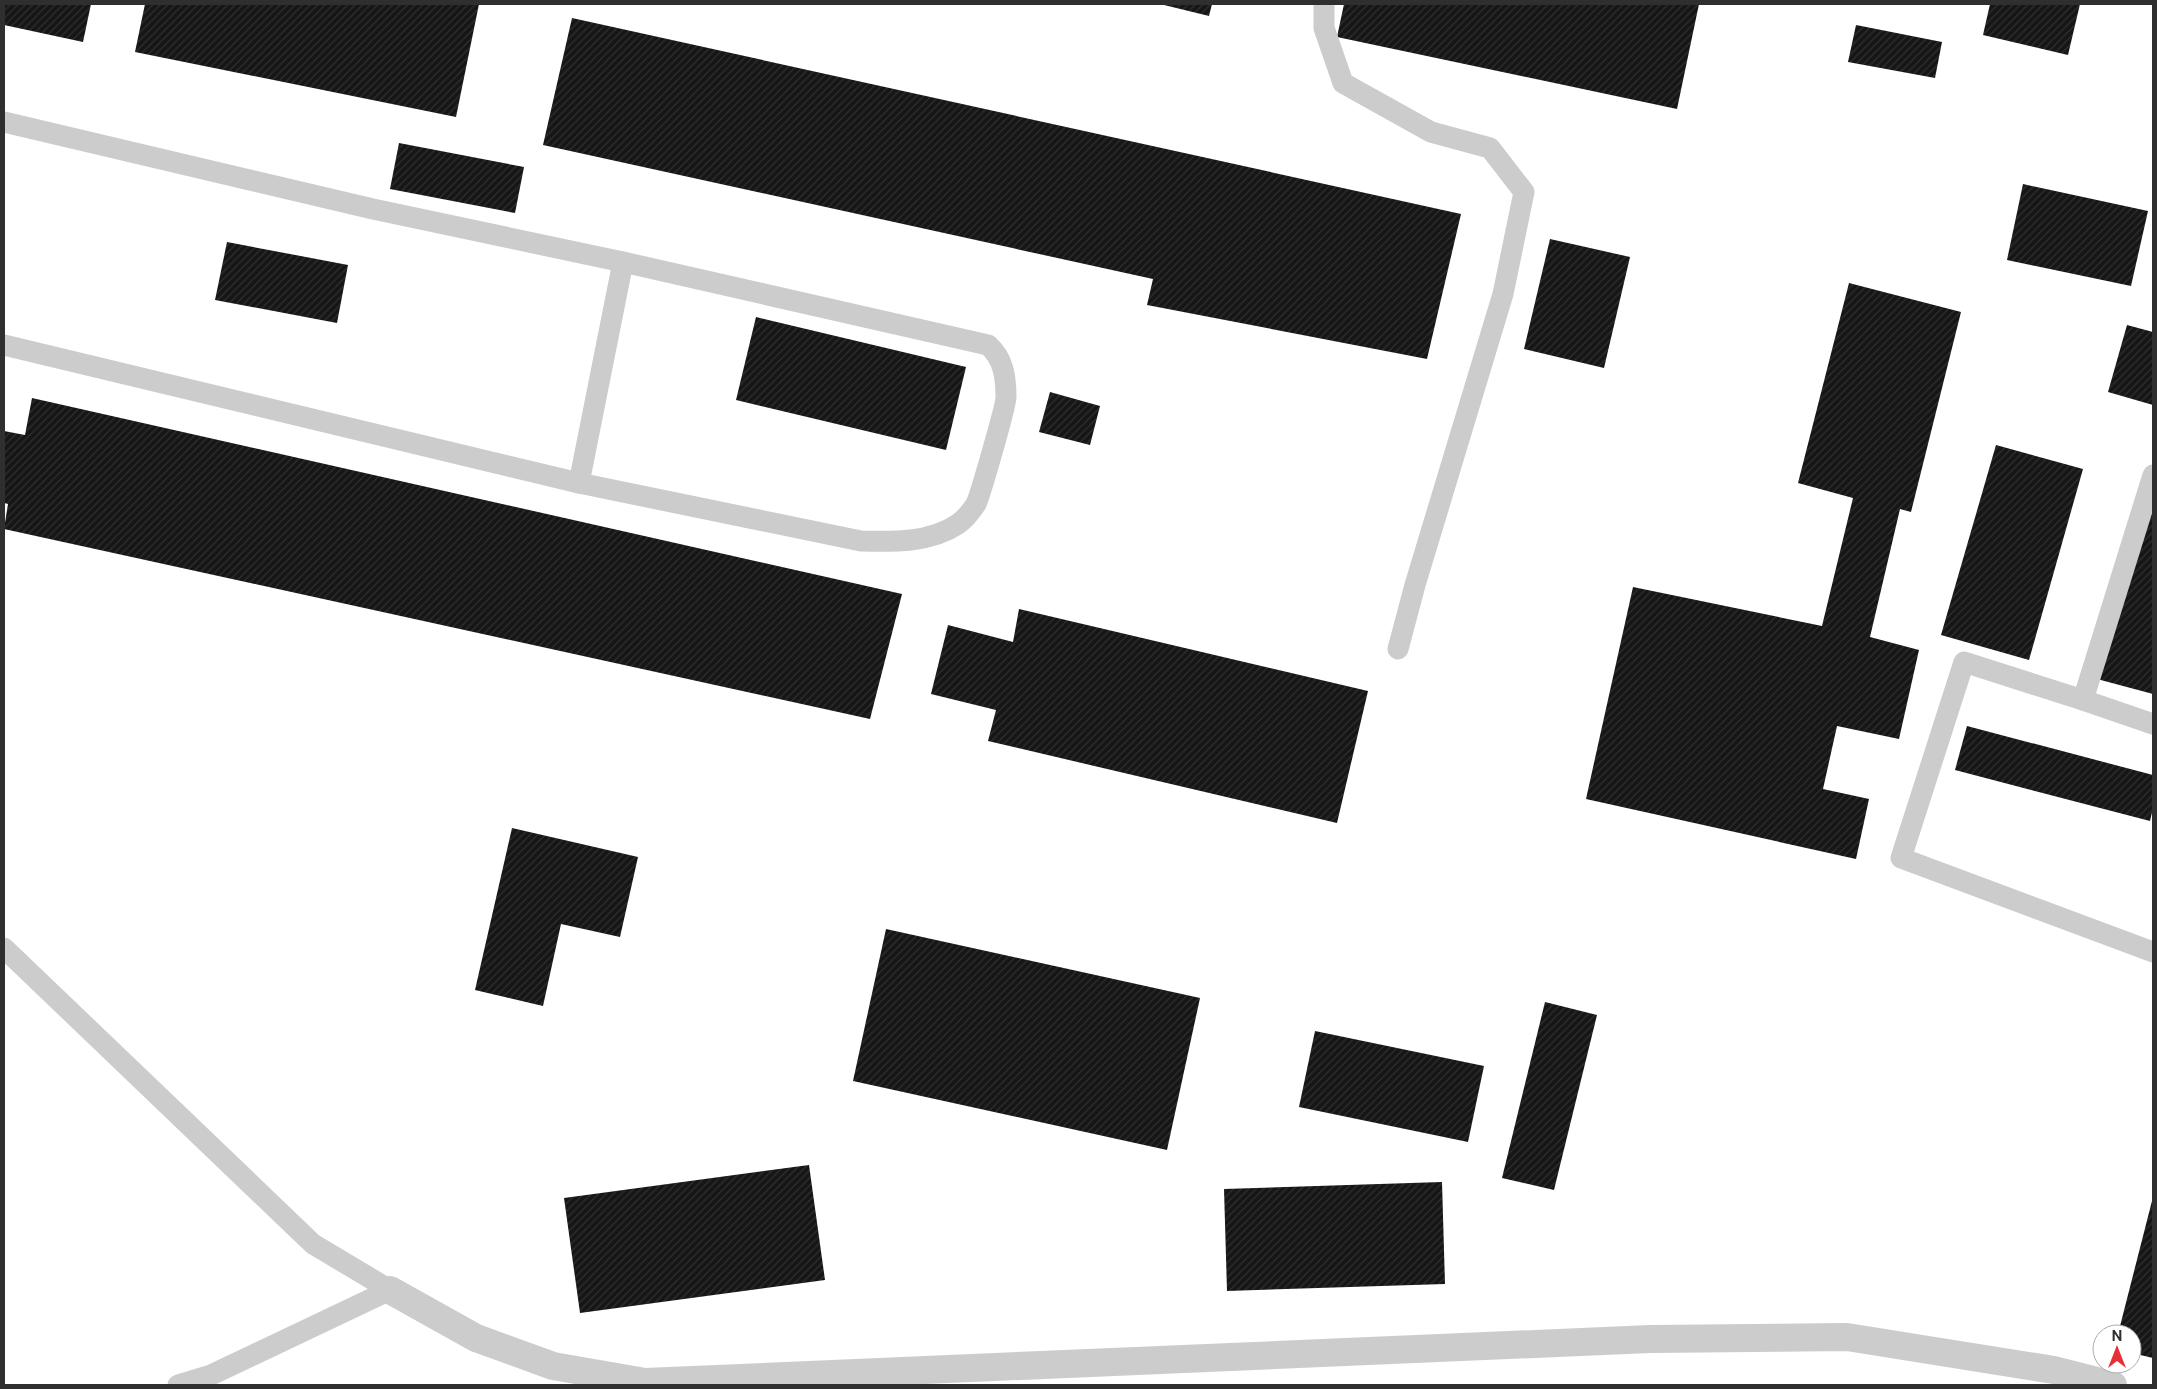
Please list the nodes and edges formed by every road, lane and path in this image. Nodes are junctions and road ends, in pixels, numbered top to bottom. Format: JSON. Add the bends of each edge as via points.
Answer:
{"nodes":[{"id":1,"x":1324,"y":4,"type":"edge"},
{"id":2,"x":4,"y":122,"type":"edge"},
{"id":3,"x":623,"y":262,"type":"junction"},
{"id":4,"x":4,"y":346,"type":"edge"},
{"id":5,"x":2153,"y":475,"type":"edge"},
{"id":6,"x":579,"y":483,"type":"junction"},
{"id":7,"x":1398,"y":649,"type":"dead end"},
{"id":8,"x":2083,"y":700,"type":"junction"},
{"id":9,"x":2153,"y":724,"type":"edge"},
{"id":10,"x":4,"y":948,"type":"edge"},
{"id":11,"x":2153,"y":952,"type":"edge"},
{"id":12,"x":390,"y":1290,"type":"junction"},
{"id":13,"x":178,"y":1385,"type":"edge"},
{"id":14,"x":2113,"y":1385,"type":"edge"}],
"edges":[{"from":1,"to":7,"type":"lane","via":[[1324,28],[1343,83],[1431,132],[1490,148],[1524,192],[1503,294]]},
{"from":2,"to":3,"type":"lane","via":[[373,209]]},
{"from":3,"to":6,"type":"lane"},
{"from":3,"to":6,"type":"lane","via":[[988,344],[998,354],[1006,399],[976,503],[958,524],[932,536],[898,543],[861,541]]},
{"from":4,"to":6,"type":"lane"},
{"from":5,"to":8,"type":"lane"},
{"from":8,"to":9,"type":"lane"},
{"from":8,"to":11,"type":"lane","via":[[1964,662],[1901,858]]},
{"from":10,"to":12,"type":"lane","via":[[313,1244]]},
{"from":12,"to":13,"type":"lane","via":[[211,1375]]},
{"from":12,"to":14,"type":"street","via":[[476,1338],[553,1366],[645,1382],[1650,1339],[1847,1337],[2054,1370]]}]}
